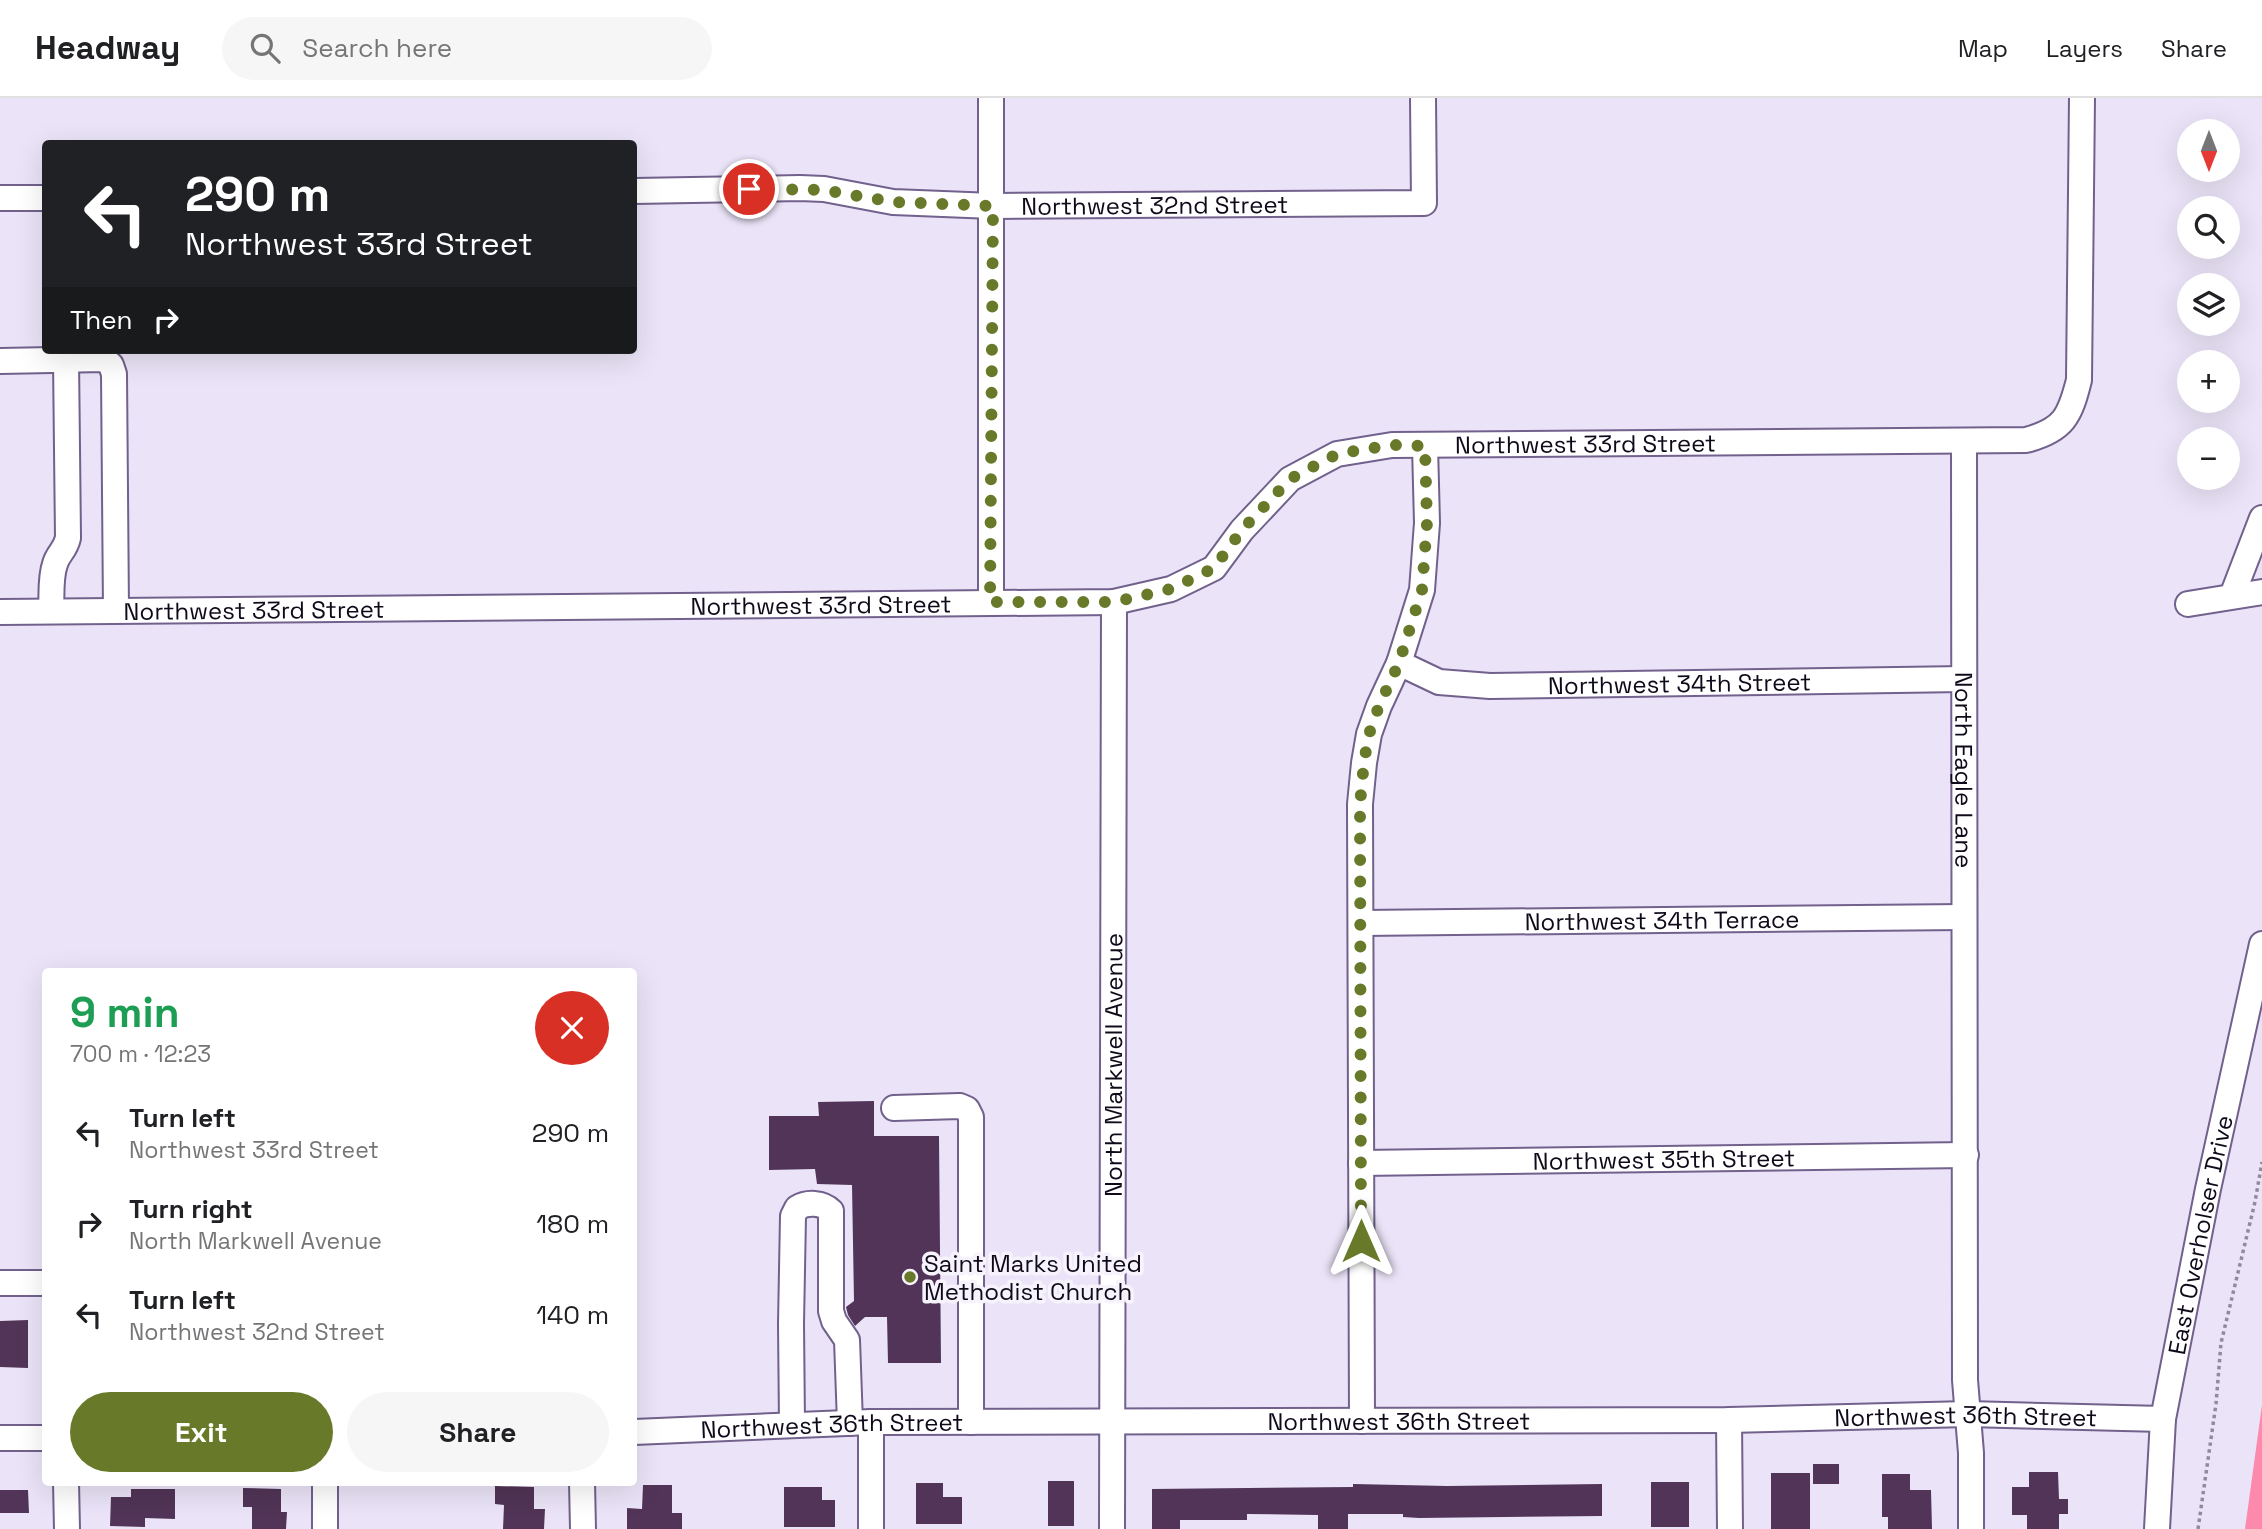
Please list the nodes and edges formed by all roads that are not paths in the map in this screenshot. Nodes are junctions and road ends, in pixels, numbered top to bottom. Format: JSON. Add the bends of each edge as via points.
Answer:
{"nodes":[{"id":1,"x":992,"y":98,"type":"edge"},
{"id":2,"x":1423,"y":98,"type":"edge"},
{"id":3,"x":2081,"y":98,"type":"edge"},
{"id":4,"x":637,"y":191,"type":"edge"},
{"id":5,"x":0,"y":198,"type":"edge"},
{"id":6,"x":42,"y":198,"type":"edge"},
{"id":7,"x":993,"y":206,"type":"junction"},
{"id":8,"x":66,"y":359,"type":"junction"},
{"id":9,"x":0,"y":361,"type":"edge"},
{"id":10,"x":1964,"y":441,"type":"junction"},
{"id":11,"x":1425,"y":446,"type":"junction"},
{"id":12,"x":2262,"y":518,"type":"edge"},
{"id":13,"x":2262,"y":592,"type":"edge"},
{"id":14,"x":2232,"y":596,"type":"junction"},
{"id":15,"x":990,"y":602,"type":"junction"},
{"id":16,"x":1114,"y":602,"type":"junction"},
{"id":17,"x":2188,"y":604,"type":"dead end"},
{"id":18,"x":116,"y":610,"type":"junction"},
{"id":19,"x":0,"y":611,"type":"edge"},
{"id":20,"x":51,"y":611,"type":"junction"},
{"id":21,"x":1399,"y":663,"type":"junction"},
{"id":22,"x":1964,"y":679,"type":"junction"},
{"id":23,"x":1964,"y":917,"type":"junction"},
{"id":24,"x":1361,"y":923,"type":"junction"},
{"id":25,"x":2262,"y":944,"type":"edge"},
{"id":26,"x":894,"y":1108,"type":"dead end"},
{"id":27,"x":1966,"y":1155,"type":"junction"},
{"id":28,"x":1360,"y":1163,"type":"junction"},
{"id":29,"x":0,"y":1283,"type":"edge"},
{"id":30,"x":42,"y":1283,"type":"edge"},
{"id":31,"x":1968,"y":1414,"type":"junction"},
{"id":32,"x":1729,"y":1419,"type":"junction"},
{"id":33,"x":2163,"y":1419,"type":"junction"},
{"id":34,"x":1112,"y":1421,"type":"junction"},
{"id":35,"x":1362,"y":1421,"type":"junction"},
{"id":36,"x":861,"y":1422,"type":"junction"},
{"id":37,"x":971,"y":1422,"type":"junction"},
{"id":38,"x":792,"y":1425,"type":"junction"},
{"id":39,"x":637,"y":1432,"type":"edge"},
{"id":40,"x":42,"y":1437,"type":"edge"},
{"id":41,"x":0,"y":1438,"type":"edge"},
{"id":42,"x":66,"y":1486,"type":"edge"},
{"id":43,"x":325,"y":1486,"type":"edge"},
{"id":44,"x":582,"y":1486,"type":"edge"},
{"id":45,"x":67,"y":1529,"type":"edge"},
{"id":46,"x":325,"y":1529,"type":"edge"},
{"id":47,"x":583,"y":1529,"type":"edge"},
{"id":48,"x":871,"y":1529,"type":"edge"},
{"id":49,"x":1112,"y":1529,"type":"edge"},
{"id":50,"x":1730,"y":1529,"type":"edge"},
{"id":51,"x":1971,"y":1529,"type":"edge"},
{"id":52,"x":2157,"y":1529,"type":"edge"}],
"edges":[{"from":1,"to":7,"type":"street"},
{"from":2,"to":7,"type":"street","name":"Northwest 32nd Street","via":[[1424,203]]},
{"from":3,"to":10,"type":"street","via":[[2079,380],[2072,406],[2047,434],[2026,440]]},
{"from":4,"to":7,"type":"street","name":"Northwest 32nd Street","via":[[800,188],[893,202]]},
{"from":5,"to":6,"type":"street"},
{"from":7,"to":15,"type":"street"},
{"from":8,"to":9,"type":"street"},
{"from":8,"to":18,"type":"street","via":[[104,359],[114,374]]},
{"from":8,"to":20,"type":"street","via":[[68,538],[54,566]]},
{"from":10,"to":11,"type":"street","name":"Northwest 33rd Street"},
{"from":10,"to":22,"type":"street","name":"North Eagle Lane"},
{"from":11,"to":16,"type":"street","name":"Northwest 33rd Street","via":[[1392,445],[1337,454],[1290,479],[1214,568],[1171,589]]},
{"from":11,"to":21,"type":"street","via":[[1423,580]]},
{"from":12,"to":14,"type":"street"},
{"from":13,"to":14,"type":"street"},
{"from":14,"to":17,"type":"street"},
{"from":15,"to":16,"type":"street","name":"Northwest 33rd Street"},
{"from":15,"to":18,"type":"street","name":"Northwest 33rd Street"},
{"from":16,"to":34,"type":"street","name":"North Markwell Avenue"},
{"from":18,"to":20,"type":"street","name":"Northwest 33rd Street"},
{"from":19,"to":20,"type":"street","name":"Northwest 33rd Street"},
{"from":21,"to":22,"type":"street","name":"Northwest 34th Street","via":[[1439,682],[1490,687]]},
{"from":21,"to":24,"type":"street","via":[[1369,734],[1364,762]]},
{"from":22,"to":23,"type":"street","name":"North Eagle Lane"},
{"from":23,"to":24,"type":"street","name":"Northwest 34th Terrace"},
{"from":23,"to":27,"type":"street","name":"North Eagle Lane"},
{"from":24,"to":28,"type":"street"},
{"from":25,"to":33,"type":"street","name":"East Overholser Drive"},
{"from":26,"to":37,"type":"street","via":[[960,1106],[971,1117]]},
{"from":27,"to":28,"type":"street","name":"Northwest 35th Street"},
{"from":27,"to":31,"type":"street","name":"North Eagle Lane"},
{"from":28,"to":35,"type":"street"},
{"from":29,"to":30,"type":"street"},
{"from":31,"to":32,"type":"street","name":"Northwest 36th Street"},
{"from":31,"to":33,"type":"street","name":"Northwest 36th Street"},
{"from":31,"to":51,"type":"street","name":"North Eagle Lane"},
{"from":32,"to":35,"type":"street","name":"Northwest 36th Street"},
{"from":32,"to":50,"type":"street"},
{"from":33,"to":52,"type":"street","name":"East Overholser Drive"},
{"from":34,"to":35,"type":"street","name":"Northwest 36th Street"},
{"from":34,"to":37,"type":"street","name":"Northwest 36th Street"},
{"from":34,"to":49,"type":"street","name":"North Markwell Avenue"},
{"from":36,"to":37,"type":"street","name":"Northwest 36th Street"},
{"from":36,"to":38,"type":"street","name":"Northwest 36th Street"},
{"from":36,"to":38,"type":"street","via":[[847,1340],[831,1311],[831,1211],[810,1203],[797,1208],[793,1216]]},
{"from":36,"to":48,"type":"street"},
{"from":38,"to":39,"type":"street","name":"Northwest 36th Street"},
{"from":40,"to":41,"type":"street"},
{"from":42,"to":45,"type":"street"},
{"from":43,"to":46,"type":"street"},
{"from":44,"to":47,"type":"street"}]}
